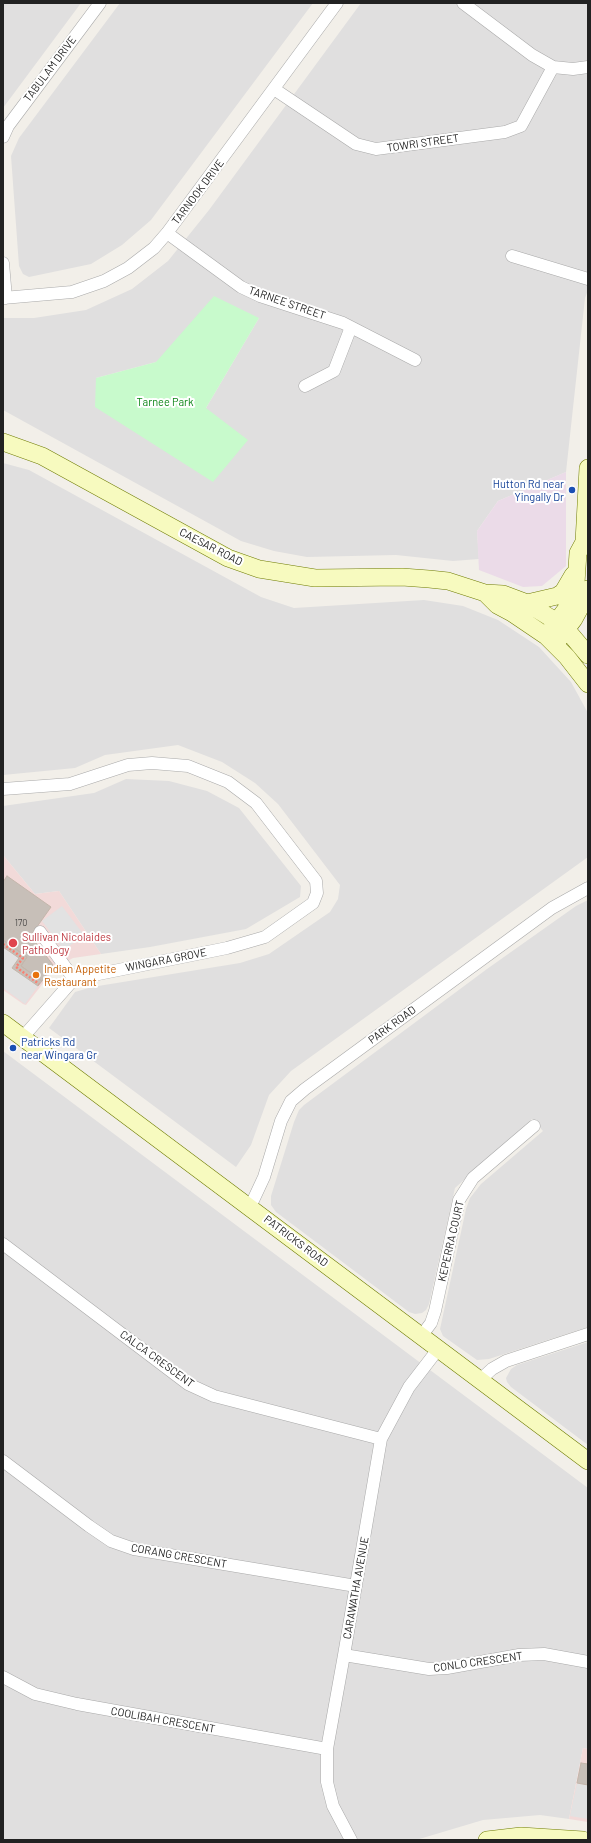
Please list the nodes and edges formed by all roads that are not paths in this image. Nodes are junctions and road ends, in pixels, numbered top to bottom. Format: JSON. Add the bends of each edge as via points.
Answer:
{"nodes":[{"id":1,"x":100,"y":3,"type":"edge"},
{"id":2,"x":338,"y":3,"type":"edge"},
{"id":3,"x":463,"y":3,"type":"edge"},
{"id":4,"x":553,"y":67,"type":"junction"},
{"id":5,"x":588,"y":67,"type":"edge"},
{"id":6,"x":274,"y":89,"type":"junction"},
{"id":7,"x":3,"y":137,"type":"edge"},
{"id":8,"x":167,"y":233,"type":"junction"},
{"id":9,"x":512,"y":256,"type":"dead end"},
{"id":10,"x":3,"y":263,"type":"edge"},
{"id":11,"x":588,"y":279,"type":"edge"},
{"id":12,"x":4,"y":298,"type":"edge"},
{"id":13,"x":352,"y":327,"type":"junction"},
{"id":14,"x":415,"y":360,"type":"dead end"},
{"id":15,"x":305,"y":386,"type":"dead end"},
{"id":16,"x":3,"y":442,"type":"edge"},
{"id":17,"x":588,"y":468,"type":"edge"},
{"id":18,"x":587,"y":487,"type":"edge"},
{"id":19,"x":586,"y":545,"type":"edge"},
{"id":20,"x":577,"y":570,"type":"junction"},
{"id":21,"x":588,"y":589,"type":"edge"},
{"id":22,"x":485,"y":593,"type":"junction"},
{"id":23,"x":527,"y":603,"type":"junction"},
{"id":24,"x":562,"y":626,"type":"junction"},
{"id":25,"x":550,"y":640,"type":"junction"},
{"id":26,"x":588,"y":655,"type":"edge"},
{"id":27,"x":588,"y":684,"type":"edge"},
{"id":28,"x":3,"y":789,"type":"edge"},
{"id":29,"x":588,"y":888,"type":"edge"},
{"id":30,"x":40,"y":932,"type":"dead end"},
{"id":31,"x":74,"y":978,"type":"junction"},
{"id":32,"x":3,"y":1023,"type":"edge"},
{"id":33,"x":23,"y":1037,"type":"junction"},
{"id":34,"x":534,"y":1126,"type":"dead end"},
{"id":35,"x":250,"y":1207,"type":"junction"},
{"id":36,"x":3,"y":1244,"type":"edge"},
{"id":37,"x":588,"y":1334,"type":"edge"},
{"id":38,"x":422,"y":1335,"type":"junction"},
{"id":39,"x":439,"y":1348,"type":"junction"},
{"id":40,"x":480,"y":1380,"type":"junction"},
{"id":41,"x":381,"y":1439,"type":"junction"},
{"id":42,"x":3,"y":1461,"type":"edge"},
{"id":43,"x":588,"y":1461,"type":"edge"},
{"id":44,"x":356,"y":1586,"type":"junction"},
{"id":45,"x":344,"y":1656,"type":"junction"},
{"id":46,"x":588,"y":1662,"type":"edge"},
{"id":47,"x":3,"y":1677,"type":"edge"},
{"id":48,"x":327,"y":1749,"type":"junction"},
{"id":49,"x":351,"y":1840,"type":"edge"},
{"id":50,"x":488,"y":1840,"type":"edge"},
{"id":51,"x":583,"y":1840,"type":"edge"}],
"edges":[{"from":1,"to":7,"type":"street","name":"TABULAM DRIVE","via":[[8,126]]},
{"from":2,"to":6,"type":"street","name":"TARNOOK DRIVE"},
{"from":3,"to":4,"type":"street","via":[[532,55]]},
{"from":4,"to":5,"type":"street"},
{"from":4,"to":6,"type":"street","name":"TOWRI STREET","via":[[521,126],[504,132],[376,149],[356,144]]},
{"from":6,"to":8,"type":"street","name":"TARNOOK DRIVE"},
{"from":8,"to":12,"type":"street","name":"TARNOOK DRIVE","via":[[154,248],[104,282],[72,292]]},
{"from":8,"to":13,"type":"street","name":"TARNEE STREET","via":[[241,287],[260,296]]},
{"from":9,"to":11,"type":"street"},
{"from":10,"to":12,"type":"street"},
{"from":13,"to":14,"type":"street","name":"TARNEE STREET"},
{"from":13,"to":15,"type":"street","via":[[334,371]]},
{"from":16,"to":22,"type":"street","name":"CAESAR ROAD","via":[[42,456],[228,558],[259,569],[315,578],[429,579],[454,583]]},
{"from":17,"to":18,"type":"street"},
{"from":18,"to":19,"type":"street"},
{"from":19,"to":20,"type":"street","via":[[578,552]]},
{"from":20,"to":23,"type":"street","via":[[562,592],[548,599]]},
{"from":20,"to":24,"type":"street","via":[[573,594]]},
{"from":21,"to":24,"type":"street","via":[[582,604]]},
{"from":22,"to":23,"type":"street","name":"CAESAR ROAD","via":[[503,594]]},
{"from":22,"to":25,"type":"street","name":"CAESAR ROAD","via":[[497,605]]},
{"from":23,"to":24,"type":"street","name":"CAESAR ROAD"},
{"from":24,"to":25,"type":"street"},
{"from":24,"to":26,"type":"street","name":"CAESAR ROAD"},
{"from":25,"to":27,"type":"street","name":"CAESAR ROAD"},
{"from":28,"to":31,"type":"street","name":"WINGARA GROVE","via":[[70,784],[128,765],[152,762],[188,766],[228,782],[256,803],[316,881],[317,893],[313,903],[265,936],[227,948]]},
{"from":29,"to":35,"type":"street","name":"PARK ROAD","via":[[552,908],[291,1101],[281,1121],[264,1177]]},
{"from":30,"to":31,"type":"street"},
{"from":31,"to":33,"type":"street"},
{"from":32,"to":33,"type":"street","name":"PATRICKS ROAD"},
{"from":33,"to":35,"type":"street","name":"PATRICKS ROAD"},
{"from":34,"to":38,"type":"street","name":"KEPERRA COURT","via":[[473,1178],[459,1200],[436,1311]]},
{"from":35,"to":38,"type":"street","name":"PATRICKS ROAD"},
{"from":36,"to":41,"type":"street","name":"CALCA CRESCENT","via":[[188,1384],[214,1396]]},
{"from":37,"to":40,"type":"street","via":[[502,1363]]},
{"from":38,"to":39,"type":"street","name":"PATRICKS ROAD"},
{"from":39,"to":40,"type":"street","name":"PATRICKS ROAD"},
{"from":39,"to":41,"type":"street","name":"CARAWATHA AVENUE","via":[[409,1387]]},
{"from":40,"to":43,"type":"street","name":"PATRICKS ROAD"},
{"from":41,"to":44,"type":"street","name":"CARAWATHA AVENUE"},
{"from":42,"to":44,"type":"street","name":"CORANG CRESCENT","via":[[111,1541],[134,1549]]},
{"from":44,"to":45,"type":"street","name":"CARAWATHA AVENUE"},
{"from":45,"to":46,"type":"street","name":"CONLO CRESCENT","via":[[429,1669],[544,1654]]},
{"from":45,"to":48,"type":"street","name":"CARAWATHA AVENUE"},
{"from":47,"to":48,"type":"street","name":"COOLIBAH CRESCENT","via":[[35,1694],[76,1704]]},
{"from":48,"to":49,"type":"street","name":"CARAWATHA AVENUE","via":[[327,1782],[333,1806]]},
{"from":50,"to":51,"type":"street","via":[[521,1836]]}]}
